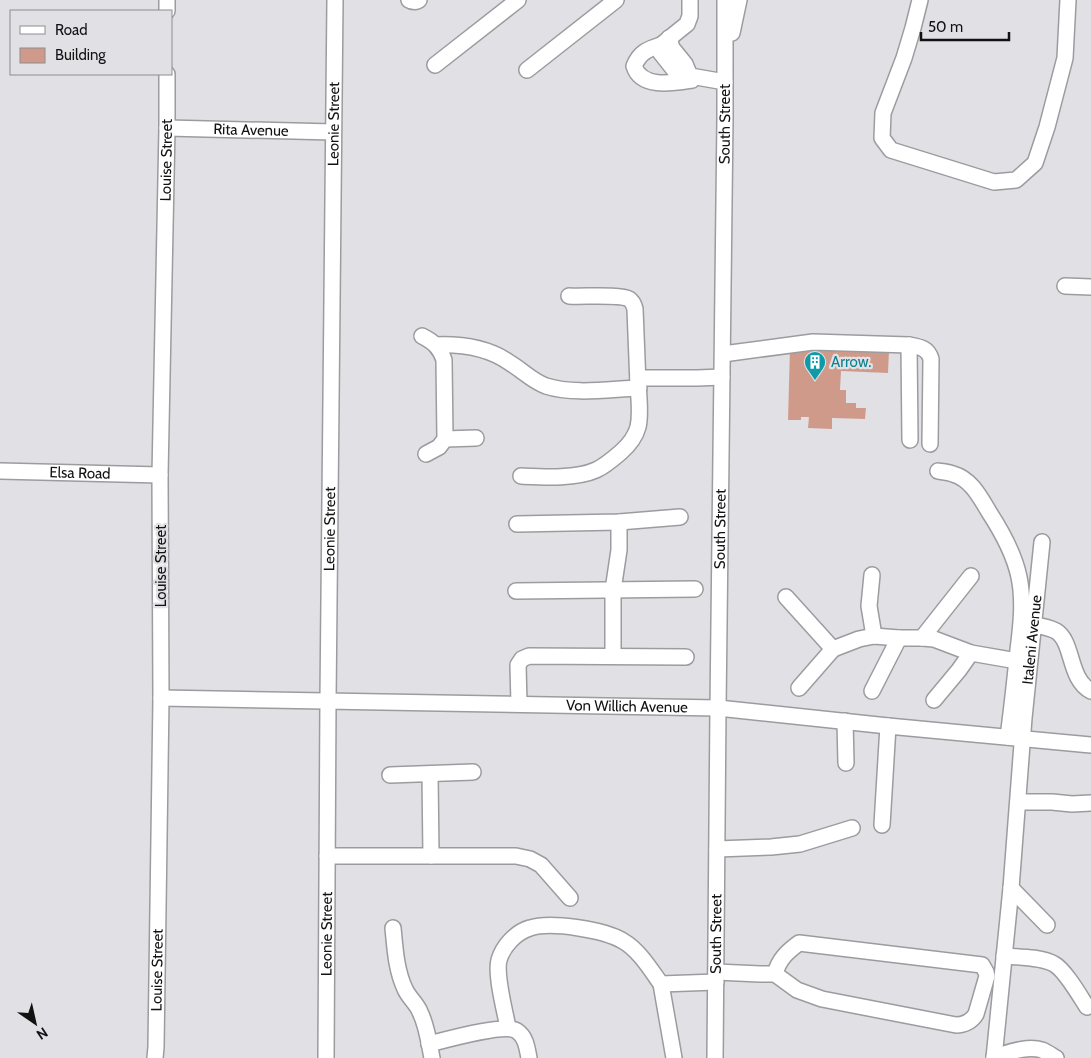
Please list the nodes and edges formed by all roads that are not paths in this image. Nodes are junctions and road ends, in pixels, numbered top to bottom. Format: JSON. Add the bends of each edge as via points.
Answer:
{"nodes":[{"id":1,"x":336,"y":0,"type":"edge"},
{"id":2,"x":409,"y":0,"type":"edge"},
{"id":3,"x":420,"y":0,"type":"edge"},
{"id":4,"x":690,"y":0,"type":"edge"},
{"id":5,"x":725,"y":0,"type":"edge"},
{"id":6,"x":739,"y":0,"type":"edge"},
{"id":7,"x":920,"y":0,"type":"edge"},
{"id":8,"x":1068,"y":0,"type":"edge"},
{"id":9,"x":513,"y":2,"type":"edge"},
{"id":10,"x":607,"y":3,"type":"edge"},
{"id":11,"x":665,"y":42,"type":"junction"},
{"id":12,"x":725,"y":60,"type":"junction"},
{"id":13,"x":436,"y":64,"type":"dead end"},
{"id":14,"x":527,"y":70,"type":"dead end"},
{"id":15,"x":167,"y":75,"type":"edge"},
{"id":16,"x":695,"y":77,"type":"junction"},
{"id":17,"x":725,"y":82,"type":"junction"},
{"id":18,"x":168,"y":128,"type":"junction"},
{"id":19,"x":334,"y":132,"type":"junction"},
{"id":20,"x":1065,"y":286,"type":"dead end"},
{"id":21,"x":1091,"y":288,"type":"edge"},
{"id":22,"x":568,"y":296,"type":"dead end"},
{"id":23,"x":422,"y":336,"type":"dead end"},
{"id":24,"x":436,"y":345,"type":"junction"},
{"id":25,"x":909,"y":345,"type":"junction"},
{"id":26,"x":722,"y":354,"type":"junction"},
{"id":27,"x":722,"y":377,"type":"junction"},
{"id":28,"x":638,"y":383,"type":"junction"},
{"id":29,"x":476,"y":438,"type":"dead end"},
{"id":30,"x":445,"y":439,"type":"junction"},
{"id":31,"x":910,"y":440,"type":"dead end"},
{"id":32,"x":930,"y":444,"type":"dead end"},
{"id":33,"x":426,"y":454,"type":"dead end"},
{"id":34,"x":0,"y":471,"type":"edge"},
{"id":35,"x":938,"y":471,"type":"dead end"},
{"id":36,"x":160,"y":475,"type":"junction"},
{"id":37,"x":521,"y":476,"type":"dead end"},
{"id":38,"x":680,"y":517,"type":"dead end"},
{"id":39,"x":619,"y":522,"type":"junction"},
{"id":40,"x":517,"y":524,"type":"dead end"},
{"id":41,"x":1042,"y":542,"type":"dead end"},
{"id":42,"x":872,"y":575,"type":"dead end"},
{"id":43,"x":971,"y":576,"type":"dead end"},
{"id":44,"x":696,"y":589,"type":"dead end"},
{"id":45,"x":613,"y":590,"type":"junction"},
{"id":46,"x":516,"y":591,"type":"dead end"},
{"id":47,"x":786,"y":597,"type":"dead end"},
{"id":48,"x":1034,"y":625,"type":"junction"},
{"id":49,"x":874,"y":636,"type":"junction"},
{"id":50,"x":900,"y":638,"type":"junction"},
{"id":51,"x":922,"y":638,"type":"junction"},
{"id":52,"x":833,"y":649,"type":"junction"},
{"id":53,"x":971,"y":653,"type":"junction"},
{"id":54,"x":613,"y":656,"type":"junction"},
{"id":55,"x":686,"y":657,"type":"dead end"},
{"id":56,"x":1017,"y":661,"type":"junction"},
{"id":57,"x":799,"y":688,"type":"dead end"},
{"id":58,"x":872,"y":691,"type":"dead end"},
{"id":59,"x":1091,"y":691,"type":"edge"},
{"id":60,"x":161,"y":698,"type":"junction"},
{"id":61,"x":934,"y":700,"type":"dead end"},
{"id":62,"x":328,"y":701,"type":"junction"},
{"id":63,"x":519,"y":704,"type":"junction"},
{"id":64,"x":718,"y":708,"type":"junction"},
{"id":65,"x":845,"y":721,"type":"junction"},
{"id":66,"x":888,"y":726,"type":"junction"},
{"id":67,"x":1015,"y":738,"type":"junction"},
{"id":68,"x":1091,"y":745,"type":"edge"},
{"id":69,"x":846,"y":764,"type":"dead end"},
{"id":70,"x":473,"y":772,"type":"dead end"},
{"id":71,"x":430,"y":774,"type":"junction"},
{"id":72,"x":390,"y":776,"type":"dead end"},
{"id":73,"x":1018,"y":802,"type":"junction"},
{"id":74,"x":1091,"y":803,"type":"edge"},
{"id":75,"x":882,"y":826,"type":"dead end"},
{"id":76,"x":852,"y":828,"type":"dead end"},
{"id":77,"x":717,"y":849,"type":"junction"},
{"id":78,"x":327,"y":856,"type":"junction"},
{"id":79,"x":432,"y":856,"type":"junction"},
{"id":80,"x":1011,"y":888,"type":"junction"},
{"id":81,"x":570,"y":898,"type":"dead end"},
{"id":82,"x":1047,"y":925,"type":"dead end"},
{"id":83,"x":393,"y":928,"type":"dead end"},
{"id":84,"x":1004,"y":956,"type":"junction"},
{"id":85,"x":775,"y":974,"type":"junction"},
{"id":86,"x":716,"y":977,"type":"junction"},
{"id":87,"x":661,"y":984,"type":"junction"},
{"id":88,"x":1087,"y":1007,"type":"dead end"},
{"id":89,"x":508,"y":1028,"type":"junction"},
{"id":90,"x":430,"y":1051,"type":"edge"},
{"id":91,"x":994,"y":1057,"type":"edge"},
{"id":92,"x":155,"y":1058,"type":"edge"},
{"id":93,"x":326,"y":1058,"type":"edge"},
{"id":94,"x":529,"y":1058,"type":"edge"},
{"id":95,"x":674,"y":1058,"type":"edge"},
{"id":96,"x":715,"y":1058,"type":"edge"},
{"id":97,"x":1056,"y":1058,"type":"edge"}],
"edges":[{"from":1,"to":19,"type":"street","name":"Leonie Street"},
{"from":2,"to":3,"type":"street"},
{"from":4,"to":11,"type":"street","via":[[687,24]]},
{"from":5,"to":12,"type":"street","name":"South Street"},
{"from":6,"to":12,"type":"street"},
{"from":7,"to":8,"type":"street","via":[[904,58],[882,113],[882,138],[891,150],[994,182],[1016,180],[1034,164],[1065,58]]},
{"from":9,"to":13,"type":"street"},
{"from":10,"to":14,"type":"street"},
{"from":11,"to":16,"type":"street"},
{"from":11,"to":16,"type":"street","via":[[637,58],[636,73],[656,83],[692,81]]},
{"from":12,"to":17,"type":"street","name":"South Street"},
{"from":15,"to":18,"type":"street","name":"Louise Street"},
{"from":16,"to":17,"type":"street"},
{"from":17,"to":26,"type":"street","name":"South Street"},
{"from":18,"to":19,"type":"street","name":"Rita Avenue"},
{"from":18,"to":36,"type":"street","name":"Louise Street"},
{"from":19,"to":62,"type":"street","name":"Leonie Street"},
{"from":20,"to":21,"type":"street"},
{"from":22,"to":28,"type":"street","via":[[631,300],[635,309]]},
{"from":23,"to":24,"type":"street"},
{"from":24,"to":28,"type":"street","via":[[458,345],[492,352],[546,386],[585,390]]},
{"from":24,"to":30,"type":"street","via":[[444,360]]},
{"from":25,"to":26,"type":"street","via":[[813,342]]},
{"from":25,"to":31,"type":"street"},
{"from":25,"to":32,"type":"street","via":[[927,350],[931,359]]},
{"from":26,"to":27,"type":"street","name":"South Street"},
{"from":27,"to":28,"type":"street"},
{"from":27,"to":64,"type":"street","name":"South Street"},
{"from":28,"to":37,"type":"street","via":[[638,428],[634,438],[612,459],[588,473]]},
{"from":29,"to":30,"type":"street"},
{"from":30,"to":33,"type":"street","via":[[439,447]]},
{"from":34,"to":36,"type":"street","name":"Elsa Road"},
{"from":35,"to":56,"type":"street","via":[[954,474],[975,490],[1012,552],[1022,596]]},
{"from":36,"to":60,"type":"street","name":"Louise Street"},
{"from":38,"to":39,"type":"street"},
{"from":39,"to":40,"type":"street"},
{"from":39,"to":45,"type":"street"},
{"from":41,"to":48,"type":"street","name":"Italeni Avenue"},
{"from":42,"to":49,"type":"street","via":[[869,606]]},
{"from":43,"to":51,"type":"street"},
{"from":44,"to":45,"type":"street"},
{"from":45,"to":46,"type":"street"},
{"from":45,"to":54,"type":"street"},
{"from":47,"to":52,"type":"street"},
{"from":48,"to":59,"type":"street","via":[[1061,635],[1082,684]]},
{"from":48,"to":67,"type":"street","name":"Italeni Avenue"},
{"from":49,"to":50,"type":"street"},
{"from":49,"to":52,"type":"street"},
{"from":50,"to":51,"type":"street"},
{"from":50,"to":58,"type":"street"},
{"from":51,"to":53,"type":"street","via":[[934,639]]},
{"from":52,"to":57,"type":"street"},
{"from":53,"to":56,"type":"street"},
{"from":53,"to":61,"type":"street"},
{"from":54,"to":55,"type":"street"},
{"from":54,"to":63,"type":"street","via":[[525,657],[518,665]]},
{"from":56,"to":67,"type":"street"},
{"from":60,"to":62,"type":"street","name":"Von Willich Avenue"},
{"from":60,"to":92,"type":"street","name":"Louise Street"},
{"from":62,"to":63,"type":"street","name":"Von Willich Avenue"},
{"from":62,"to":78,"type":"street","name":"Leonie Street"},
{"from":63,"to":64,"type":"street","name":"Von Willich Avenue"},
{"from":64,"to":65,"type":"street","name":"Von Willich Avenue"},
{"from":64,"to":77,"type":"street","name":"South Street"},
{"from":65,"to":66,"type":"street","name":"Von Willich Avenue"},
{"from":65,"to":69,"type":"street"},
{"from":66,"to":67,"type":"street","name":"Von Willich Avenue"},
{"from":66,"to":75,"type":"street"},
{"from":67,"to":68,"type":"street","name":"Von Willich Avenue"},
{"from":67,"to":73,"type":"street"},
{"from":70,"to":71,"type":"street"},
{"from":71,"to":72,"type":"street"},
{"from":71,"to":79,"type":"street"},
{"from":73,"to":74,"type":"street"},
{"from":73,"to":80,"type":"street"},
{"from":76,"to":77,"type":"street","via":[[800,844]]},
{"from":77,"to":86,"type":"street","name":"South Street"},
{"from":78,"to":79,"type":"street"},
{"from":78,"to":93,"type":"street","name":"Leonie Street"},
{"from":79,"to":81,"type":"street","via":[[516,856],[530,859],[541,865]]},
{"from":80,"to":82,"type":"street"},
{"from":80,"to":84,"type":"street"},
{"from":83,"to":90,"type":"street","via":[[401,976],[424,1019]]},
{"from":84,"to":88,"type":"street","via":[[1055,964]]},
{"from":84,"to":91,"type":"street"},
{"from":85,"to":85,"type":"street","via":[[798,990],[822,999],[956,1025],[964,1025],[974,1018],[987,976],[982,965],[799,943],[784,955]]},
{"from":85,"to":86,"type":"street"},
{"from":86,"to":87,"type":"street"},
{"from":86,"to":96,"type":"street","name":"South Street"},
{"from":87,"to":89,"type":"street","via":[[631,946],[618,938],[563,926],[532,927],[523,930],[503,950],[498,965]]},
{"from":87,"to":95,"type":"street"},
{"from":89,"to":90,"type":"street","via":[[495,1029]]},
{"from":89,"to":94,"type":"street","via":[[518,1031],[524,1038]]},
{"from":91,"to":97,"type":"street","via":[[1031,1048]]}]}
